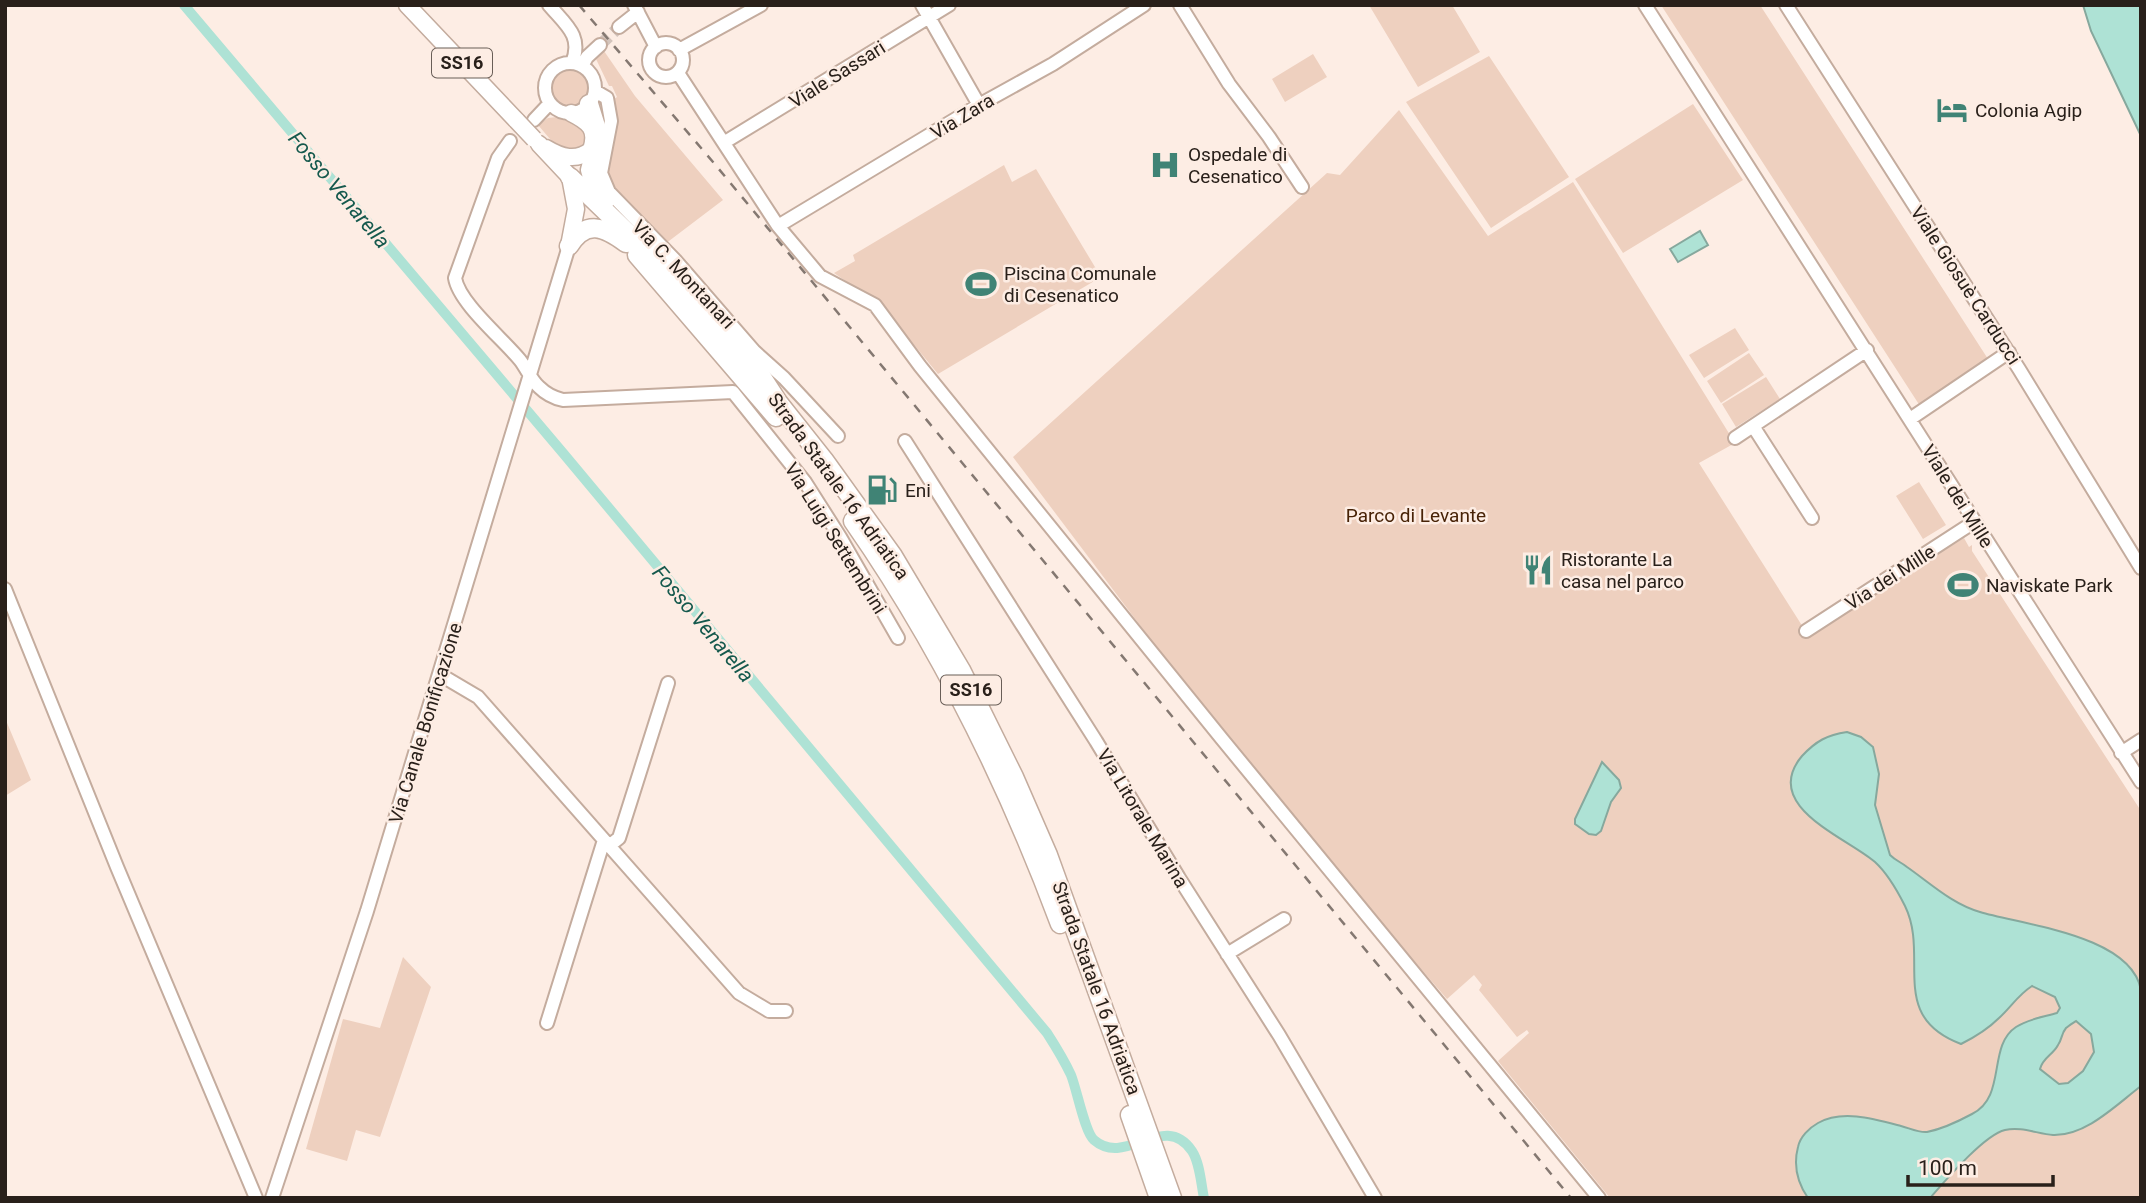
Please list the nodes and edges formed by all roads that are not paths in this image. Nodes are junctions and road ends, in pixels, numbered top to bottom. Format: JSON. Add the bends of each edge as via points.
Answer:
{"nodes":[{"id":1,"x":407,"y":5,"type":"edge"},
{"id":2,"x":549,"y":5,"type":"edge"},
{"id":3,"x":761,"y":5,"type":"edge"},
{"id":4,"x":922,"y":5,"type":"edge"},
{"id":5,"x":949,"y":5,"type":"edge"},
{"id":6,"x":1144,"y":5,"type":"edge"},
{"id":7,"x":1180,"y":5,"type":"edge"},
{"id":8,"x":1646,"y":5,"type":"edge"},
{"id":9,"x":1786,"y":5,"type":"edge"},
{"id":10,"x":638,"y":8,"type":"edge"},
{"id":11,"x":928,"y":18,"type":"junction"},
{"id":12,"x":619,"y":27,"type":"tunnel mouth"},
{"id":13,"x":600,"y":45,"type":"tunnel mouth"},
{"id":14,"x":660,"y":45,"type":"junction"},
{"id":15,"x":680,"y":50,"type":"junction"},
{"id":16,"x":577,"y":64,"type":"junction"},
{"id":17,"x":678,"y":73,"type":"junction"},
{"id":18,"x":592,"y":97,"type":"junction"},
{"id":19,"x":550,"y":103,"type":"junction"},
{"id":20,"x":979,"y":105,"type":"junction"},
{"id":21,"x":571,"y":113,"type":"junction"},
{"id":22,"x":534,"y":120,"type":"dead end"},
{"id":23,"x":510,"y":141,"type":"dead end"},
{"id":24,"x":536,"y":141,"type":"junction"},
{"id":25,"x":725,"y":142,"type":"junction"},
{"id":26,"x":570,"y":177,"type":"junction"},
{"id":27,"x":1302,"y":187,"type":"dead end"},
{"id":28,"x":778,"y":226,"type":"junction"},
{"id":29,"x":633,"y":244,"type":"junction"},
{"id":30,"x":569,"y":246,"type":"junction"},
{"id":31,"x":1867,"y":350,"type":"junction"},
{"id":32,"x":2009,"y":352,"type":"junction"},
{"id":33,"x":530,"y":379,"type":"junction"},
{"id":34,"x":1910,"y":419,"type":"junction"},
{"id":35,"x":1753,"y":426,"type":"junction"},
{"id":36,"x":838,"y":436,"type":"dead end"},
{"id":37,"x":1735,"y":438,"type":"dead end"},
{"id":38,"x":905,"y":441,"type":"dead end"},
{"id":39,"x":1812,"y":518,"type":"dead end"},
{"id":40,"x":1974,"y":522,"type":"junction"},
{"id":41,"x":2141,"y":568,"type":"edge"},
{"id":42,"x":5,"y":589,"type":"edge"},
{"id":43,"x":1806,"y":631,"type":"dead end"},
{"id":44,"x":898,"y":638,"type":"dead end"},
{"id":45,"x":439,"y":674,"type":"junction"},
{"id":46,"x":668,"y":683,"type":"dead end"},
{"id":47,"x":2141,"y":740,"type":"edge"},
{"id":48,"x":2121,"y":753,"type":"junction"},
{"id":49,"x":2141,"y":782,"type":"edge"},
{"id":50,"x":607,"y":843,"type":"junction"},
{"id":51,"x":1284,"y":919,"type":"dead end"},
{"id":52,"x":1227,"y":954,"type":"junction"},
{"id":53,"x":786,"y":1011,"type":"dead end"},
{"id":54,"x":547,"y":1023,"type":"dead end"},
{"id":55,"x":1150,"y":1155,"type":"junction"},
{"id":56,"x":256,"y":1198,"type":"edge"},
{"id":57,"x":272,"y":1198,"type":"edge"},
{"id":58,"x":1158,"y":1198,"type":"edge"},
{"id":59,"x":1172,"y":1198,"type":"edge"},
{"id":60,"x":1375,"y":1198,"type":"edge"},
{"id":61,"x":1599,"y":1198,"type":"edge"}],
"edges":[{"from":1,"to":24,"type":"main road","name":"Strada Statale 16 Adriatica","number":"SS16","bridge":true},
{"from":2,"to":16,"type":"street","via":[[575,38]]},
{"from":3,"to":15,"type":"street"},
{"from":4,"to":11,"type":"street"},
{"from":5,"to":11,"type":"street","name":"Viale Sassari"},
{"from":6,"to":20,"type":"street","name":"Via Zara"},
{"from":7,"to":27,"type":"street"},
{"from":8,"to":31,"type":"street","name":"Viale dei Mille"},
{"from":9,"to":32,"type":"street","name":"Viale Giosuè Carducci"},
{"from":10,"to":12,"type":"street"},
{"from":10,"to":14,"type":"street"},
{"from":11,"to":20,"type":"street"},
{"from":11,"to":25,"type":"street","name":"Viale Sassari"},
{"from":13,"to":16,"type":"street"},
{"from":14,"to":15,"type":"street"},
{"from":14,"to":17,"type":"street","via":[[649,60],[655,73],[669,77]]},
{"from":15,"to":17,"type":"street","via":[[683,59]]},
{"from":16,"to":18,"type":"street","via":[[592,76]]},
{"from":16,"to":19,"type":"street","via":[[558,66],[548,76],[545,90]]},
{"from":17,"to":25,"type":"street"},
{"from":18,"to":21,"type":"street"},
{"from":18,"to":29,"type":"highway","via":[[598,136],[591,179]]},
{"from":18,"to":36,"type":"street","name":"Via C. Montanari","via":[[607,98],[611,111],[601,173],[609,192]]},
{"from":19,"to":21,"type":"street"},
{"from":19,"to":22,"type":"street"},
{"from":20,"to":28,"type":"street","name":"Via Zara"},
{"from":21,"to":24,"type":"main road","via":[[591,124],[591,150],[578,158],[569,157]]},
{"from":23,"to":33,"type":"street","name":"Via Luigi Settembrini","via":[[498,158],[455,278],[457,287],[521,361]]},
{"from":24,"to":26,"type":"main road","name":"Strada Statale 16 Adriatica","number":"SS16"},
{"from":25,"to":28,"type":"street"},
{"from":26,"to":29,"type":"highway","name":"Strada Statale 16 Adriatica","number":"SS16"},
{"from":26,"to":30,"type":"main road","via":[[576,209]]},
{"from":28,"to":61,"type":"street","via":[[820,276],[875,305],[1213,729]]},
{"from":29,"to":30,"type":"highway","via":[[598,228],[577,233]]},
{"from":29,"to":55,"type":"highway","name":"Strada Statale 16 Adriatica","number":"SS16","via":[[817,468],[882,562],[947,671],[1035,856]]},
{"from":30,"to":33,"type":"street","name":"Via Canale Bonificazione"},
{"from":31,"to":34,"type":"street","name":"Viale dei Mille"},
{"from":31,"to":35,"type":"street"},
{"from":32,"to":34,"type":"street"},
{"from":32,"to":41,"type":"street","name":"Viale Giosuè Carducci"},
{"from":33,"to":44,"type":"street","name":"Via Luigi Settembrini","via":[[563,400],[733,392],[805,482]]},
{"from":33,"to":45,"type":"street","name":"Via Canale Bonificazione"},
{"from":34,"to":40,"type":"street","name":"Viale dei Mille"},
{"from":35,"to":37,"type":"street"},
{"from":35,"to":39,"type":"street"},
{"from":38,"to":52,"type":"street","name":"Via Litorale Marina"},
{"from":40,"to":43,"type":"street","name":"Via dei Mille"},
{"from":40,"to":48,"type":"street","name":"Viale dei Mille"},
{"from":42,"to":56,"type":"street"},
{"from":45,"to":50,"type":"street","via":[[478,696]]},
{"from":45,"to":57,"type":"street","name":"Via Canale Bonificazione"},
{"from":46,"to":50,"type":"street","via":[[619,838]]},
{"from":47,"to":48,"type":"street"},
{"from":48,"to":49,"type":"street","name":"Viale dei Mille"},
{"from":50,"to":53,"type":"street","via":[[739,993],[769,1011]]},
{"from":50,"to":54,"type":"street"},
{"from":51,"to":52,"type":"street"},
{"from":52,"to":60,"type":"street","name":"Via Litorale Marina"},
{"from":55,"to":58,"type":"highway","name":"Strada Statale 16 Adriatica","number":"SS16"},
{"from":55,"to":59,"type":"highway","name":"Strada Statale 16 Adriatica","number":"SS16"}]}
